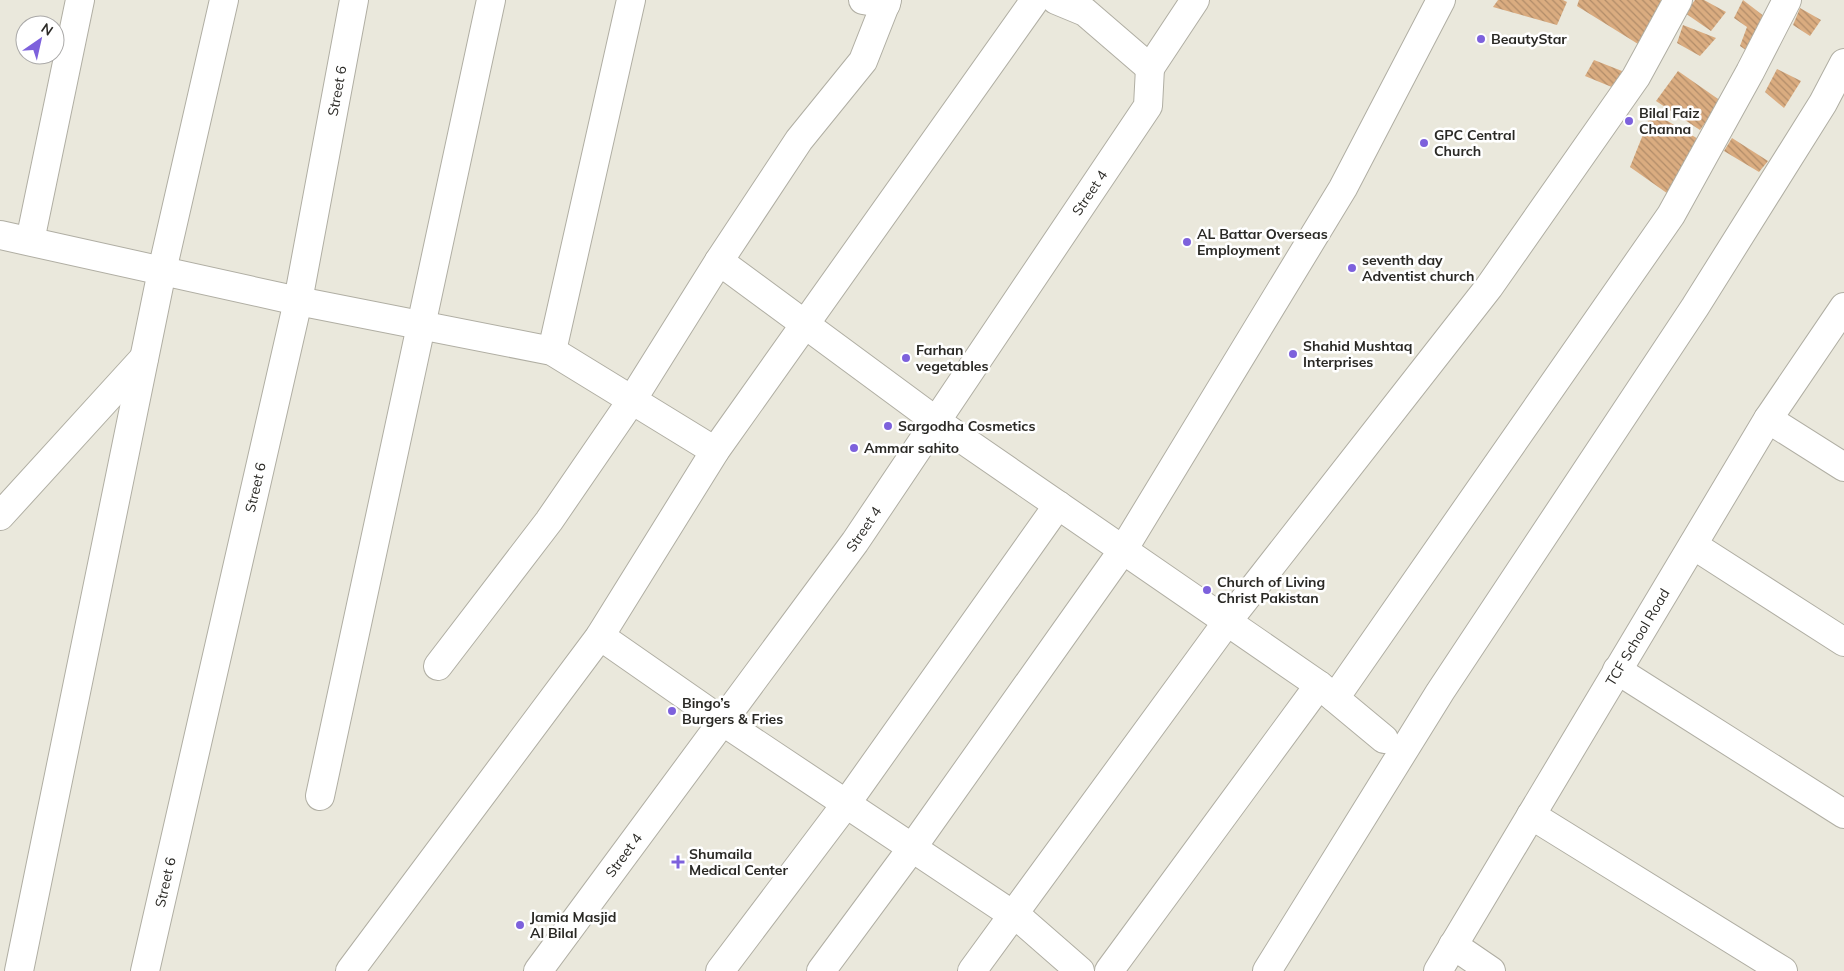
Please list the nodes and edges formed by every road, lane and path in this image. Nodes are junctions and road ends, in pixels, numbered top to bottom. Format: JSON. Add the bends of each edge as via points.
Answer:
{"nodes":[{"id":1,"x":80,"y":0,"type":"edge"},
{"id":2,"x":224,"y":0,"type":"edge"},
{"id":3,"x":354,"y":0,"type":"edge"},
{"id":4,"x":491,"y":0,"type":"edge"},
{"id":5,"x":631,"y":0,"type":"edge"},
{"id":6,"x":1035,"y":0,"type":"edge"},
{"id":7,"x":1056,"y":0,"type":"edge"},
{"id":8,"x":1195,"y":0,"type":"edge"},
{"id":9,"x":1441,"y":0,"type":"edge"},
{"id":10,"x":1678,"y":0,"type":"edge"},
{"id":11,"x":1787,"y":0,"type":"edge"},
{"id":12,"x":879,"y":1,"type":"edge"},
{"id":13,"x":1844,"y":63,"type":"edge"},
{"id":14,"x":1150,"y":68,"type":"junction"},
{"id":15,"x":0,"y":235,"type":"edge"},
{"id":16,"x":30,"y":241,"type":"junction"},
{"id":17,"x":719,"y":262,"type":"junction"},
{"id":18,"x":162,"y":271,"type":"junction"},
{"id":19,"x":298,"y":301,"type":"junction"},
{"id":20,"x":1844,"y":307,"type":"edge"},
{"id":21,"x":805,"y":324,"type":"junction"},
{"id":22,"x":423,"y":327,"type":"junction"},
{"id":23,"x":552,"y":351,"type":"junction"},
{"id":24,"x":144,"y":358,"type":"junction"},
{"id":25,"x":632,"y":400,"type":"junction"},
{"id":26,"x":1768,"y":419,"type":"junction"},
{"id":27,"x":936,"y":420,"type":"junction"},
{"id":28,"x":715,"y":450,"type":"junction"},
{"id":29,"x":1844,"y":466,"type":"edge"},
{"id":30,"x":1058,"y":506,"type":"junction"},
{"id":31,"x":0,"y":516,"type":"edge"},
{"id":32,"x":1693,"y":545,"type":"junction"},
{"id":33,"x":1123,"y":550,"type":"junction"},
{"id":34,"x":1227,"y":622,"type":"junction"},
{"id":35,"x":600,"y":636,"type":"junction"},
{"id":36,"x":1844,"y":642,"type":"edge"},
{"id":37,"x":438,"y":666,"type":"dead end"},
{"id":38,"x":1618,"y":670,"type":"junction"},
{"id":39,"x":1327,"y":692,"type":"junction"},
{"id":40,"x":722,"y":721,"type":"junction"},
{"id":41,"x":1384,"y":739,"type":"dead end"},
{"id":42,"x":320,"y":796,"type":"dead end"},
{"id":43,"x":846,"y":804,"type":"junction"},
{"id":44,"x":1844,"y":814,"type":"edge"},
{"id":45,"x":1531,"y":815,"type":"junction"},
{"id":46,"x":912,"y":848,"type":"junction"},
{"id":47,"x":1013,"y":915,"type":"junction"},
{"id":48,"x":1453,"y":945,"type":"junction"},
{"id":49,"x":19,"y":971,"type":"edge"},
{"id":50,"x":145,"y":971,"type":"edge"},
{"id":51,"x":350,"y":971,"type":"edge"},
{"id":52,"x":538,"y":971,"type":"edge"},
{"id":53,"x":720,"y":971,"type":"edge"},
{"id":54,"x":821,"y":971,"type":"edge"},
{"id":55,"x":972,"y":971,"type":"edge"},
{"id":56,"x":1080,"y":971,"type":"edge"},
{"id":57,"x":1109,"y":971,"type":"edge"},
{"id":58,"x":1267,"y":971,"type":"edge"},
{"id":59,"x":1438,"y":971,"type":"edge"},
{"id":60,"x":1491,"y":971,"type":"edge"},
{"id":61,"x":1783,"y":971,"type":"edge"}],
"edges":[{"from":1,"to":16,"type":"street"},
{"from":2,"to":18,"type":"street"},
{"from":3,"to":19,"type":"street","name":"Street 6"},
{"from":4,"to":22,"type":"street"},
{"from":5,"to":23,"type":"street"},
{"from":6,"to":21,"type":"street"},
{"from":7,"to":14,"type":"street","via":[[1085,12]]},
{"from":8,"to":14,"type":"street"},
{"from":9,"to":33,"type":"street","via":[[1343,188]]},
{"from":10,"to":34,"type":"street","via":[[1636,77],[1489,287]]},
{"from":11,"to":39,"type":"street","via":[[1671,214]]},
{"from":12,"to":17,"type":"street","via":[[863,62],[799,140]]},
{"from":13,"to":58,"type":"street","via":[[1824,103],[1696,307],[1440,692]]},
{"from":14,"to":27,"type":"street","name":"Street 4","via":[[1148,106]]},
{"from":15,"to":16,"type":"street"},
{"from":16,"to":18,"type":"street"},
{"from":17,"to":21,"type":"street"},
{"from":17,"to":25,"type":"street"},
{"from":18,"to":19,"type":"street"},
{"from":18,"to":24,"type":"street"},
{"from":19,"to":22,"type":"street"},
{"from":19,"to":50,"type":"street","name":"Street 6"},
{"from":20,"to":26,"type":"street","name":"TCF School Road"},
{"from":21,"to":27,"type":"street"},
{"from":21,"to":28,"type":"street"},
{"from":22,"to":23,"type":"street"},
{"from":22,"to":42,"type":"street"},
{"from":23,"to":25,"type":"street"},
{"from":24,"to":31,"type":"street"},
{"from":24,"to":49,"type":"street"},
{"from":25,"to":28,"type":"street"},
{"from":25,"to":37,"type":"street","via":[[549,521]]},
{"from":26,"to":29,"type":"street"},
{"from":26,"to":32,"type":"street","name":"TCF School Road"},
{"from":27,"to":30,"type":"street"},
{"from":27,"to":40,"type":"street","name":"Street 4","via":[[854,542]]},
{"from":28,"to":35,"type":"street"},
{"from":30,"to":33,"type":"street"},
{"from":30,"to":43,"type":"street"},
{"from":32,"to":36,"type":"street"},
{"from":32,"to":38,"type":"street","name":"TCF School Road"},
{"from":33,"to":34,"type":"street"},
{"from":33,"to":46,"type":"street"},
{"from":34,"to":39,"type":"street"},
{"from":34,"to":47,"type":"street"},
{"from":35,"to":40,"type":"street"},
{"from":35,"to":51,"type":"street"},
{"from":38,"to":44,"type":"street"},
{"from":38,"to":45,"type":"street","name":"TCF School Road"},
{"from":39,"to":41,"type":"street"},
{"from":39,"to":57,"type":"street"},
{"from":40,"to":43,"type":"street"},
{"from":40,"to":52,"type":"street","name":"Street 4"},
{"from":43,"to":46,"type":"street"},
{"from":43,"to":53,"type":"street"},
{"from":45,"to":48,"type":"street","name":"TCF School Road"},
{"from":45,"to":61,"type":"street"},
{"from":46,"to":47,"type":"street"},
{"from":46,"to":54,"type":"street"},
{"from":47,"to":55,"type":"street"},
{"from":47,"to":56,"type":"street"},
{"from":48,"to":59,"type":"street","name":"TCF School Road"},
{"from":48,"to":60,"type":"street"}]}
